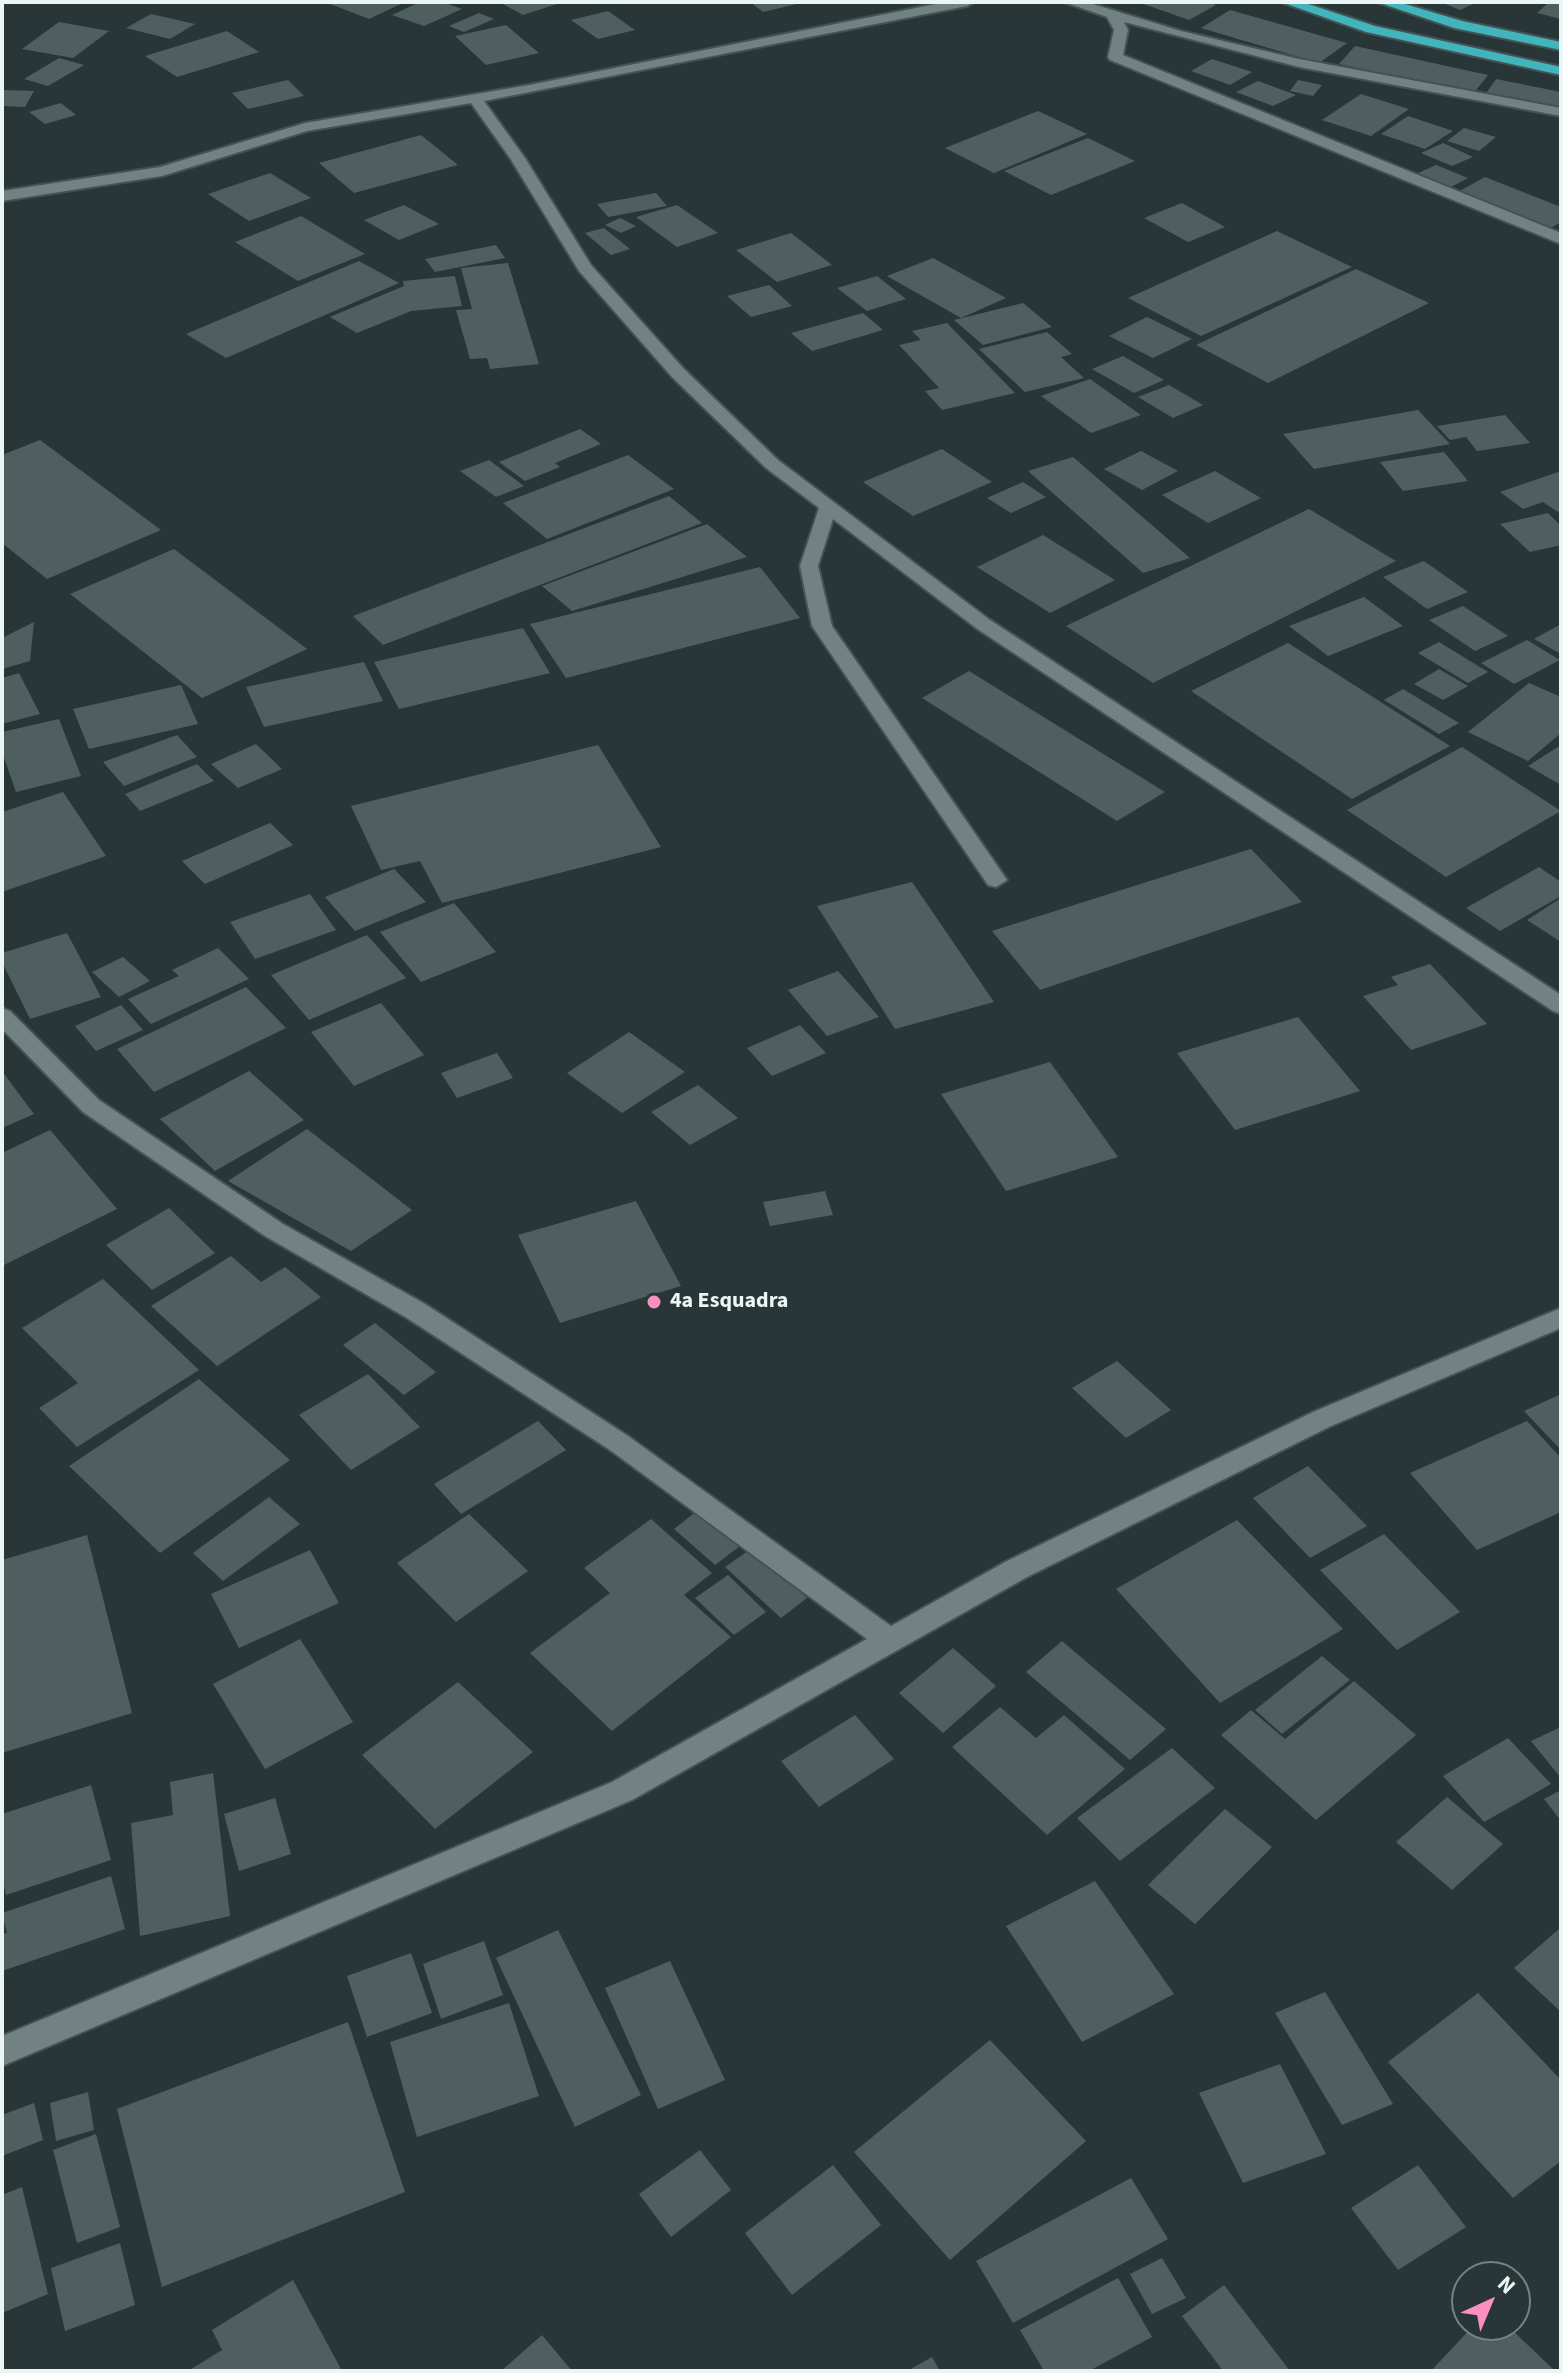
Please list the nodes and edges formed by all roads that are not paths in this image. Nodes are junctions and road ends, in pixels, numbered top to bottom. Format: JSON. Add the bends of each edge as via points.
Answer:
{"nodes":[{"id":1,"x":967,"y":2,"type":"edge"},
{"id":2,"x":1071,"y":2,"type":"edge"},
{"id":3,"x":1288,"y":2,"type":"edge"},
{"id":4,"x":1384,"y":2,"type":"edge"},
{"id":5,"x":1114,"y":17,"type":"junction"},
{"id":6,"x":1561,"y":46,"type":"edge"},
{"id":7,"x":1561,"y":71,"type":"edge"},
{"id":8,"x":475,"y":98,"type":"junction"},
{"id":9,"x":1561,"y":112,"type":"edge"},
{"id":10,"x":2,"y":196,"type":"edge"},
{"id":11,"x":1561,"y":239,"type":"edge"},
{"id":12,"x":828,"y":507,"type":"junction"},
{"id":13,"x":996,"y":880,"type":"dead end"},
{"id":14,"x":1561,"y":1006,"type":"edge"},
{"id":15,"x":2,"y":1016,"type":"edge"},
{"id":16,"x":1561,"y":1317,"type":"edge"},
{"id":17,"x":889,"y":1640,"type":"junction"},
{"id":18,"x":2,"y":2051,"type":"edge"}],
"edges":[{"from":1,"to":8,"type":"street"},
{"from":2,"to":5,"type":"street"},
{"from":3,"to":7,"type":"highway","via":[[1371,29]]},
{"from":4,"to":6,"type":"highway","via":[[1459,25]]},
{"from":5,"to":9,"type":"street","via":[[1299,63]]},
{"from":5,"to":11,"type":"street","via":[[1121,30],[1115,57]]},
{"from":8,"to":10,"type":"street","via":[[305,127],[162,171]]},
{"from":8,"to":12,"type":"street","via":[[595,280],[678,373],[772,464]]},
{"from":12,"to":13,"type":"street","via":[[809,566],[822,626]]},
{"from":12,"to":14,"type":"street","via":[[983,624]]},
{"from":15,"to":17,"type":"street","via":[[91,1106],[274,1230],[416,1311],[619,1443]]},
{"from":16,"to":17,"type":"street","via":[[1322,1419],[1017,1569]]},
{"from":17,"to":18,"type":"street","via":[[622,1791]]}]}
